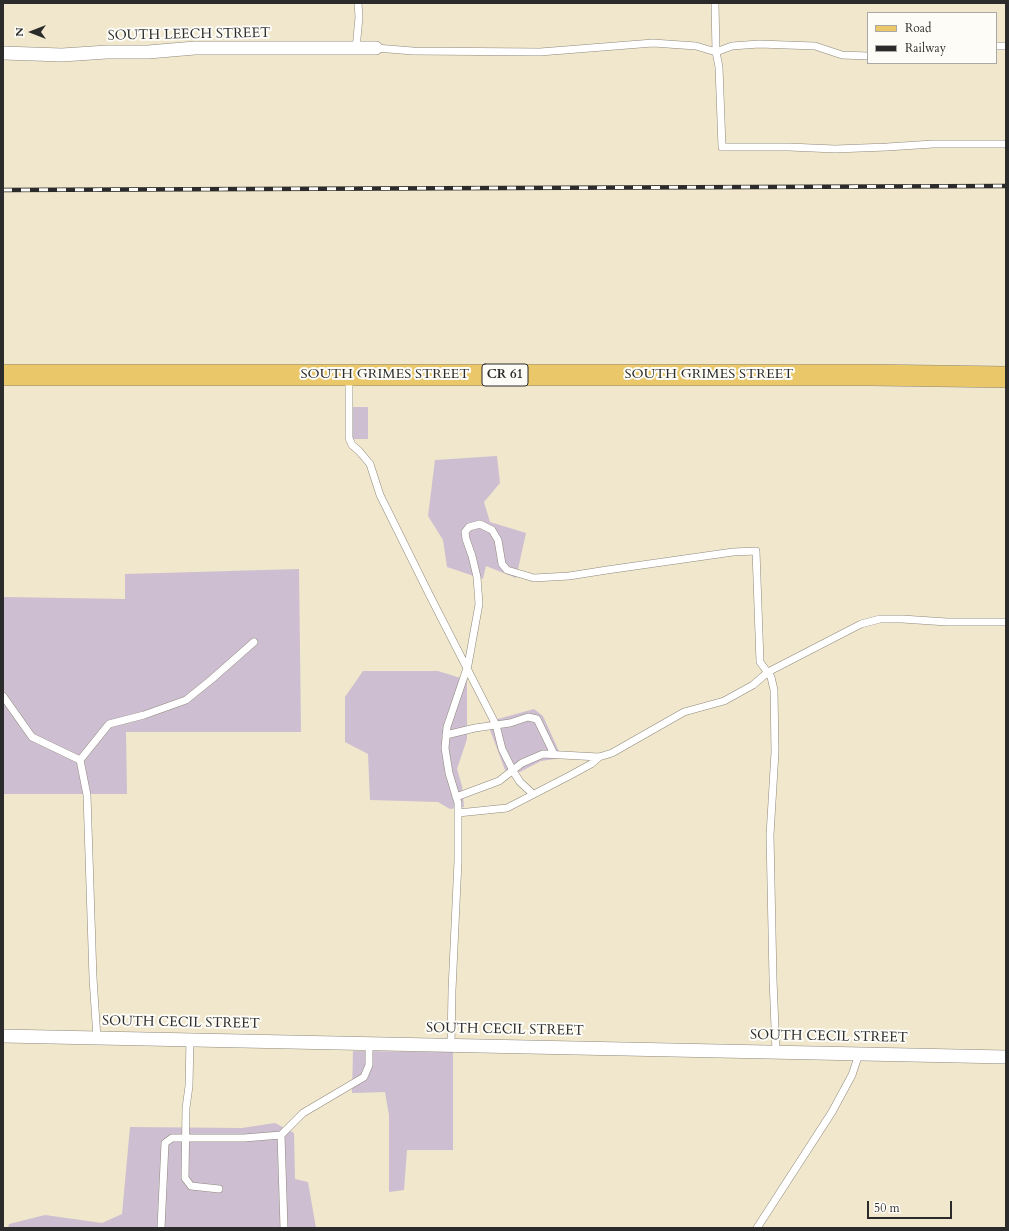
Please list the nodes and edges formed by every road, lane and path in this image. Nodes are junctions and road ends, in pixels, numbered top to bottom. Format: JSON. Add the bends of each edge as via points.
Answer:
{"nodes":[{"id":1,"x":358,"y":3,"type":"edge"},
{"id":2,"x":715,"y":3,"type":"edge"},
{"id":3,"x":356,"y":48,"type":"junction"},
{"id":4,"x":376,"y":48,"type":"joint"},
{"id":5,"x":3,"y":52,"type":"edge"},
{"id":6,"x":716,"y":52,"type":"junction"},
{"id":7,"x":867,"y":56,"type":"edge"},
{"id":8,"x":1006,"y":144,"type":"edge"},
{"id":9,"x":3,"y":375,"type":"edge"},
{"id":10,"x":349,"y":375,"type":"junction"},
{"id":11,"x":1003,"y":376,"type":"edge"},
{"id":12,"x":1006,"y":622,"type":"edge"},
{"id":13,"x":254,"y":642,"type":"dead end"},
{"id":14,"x":467,"y":669,"type":"junction"},
{"id":15,"x":768,"y":672,"type":"junction"},
{"id":16,"x":3,"y":696,"type":"edge"},
{"id":17,"x":496,"y":725,"type":"junction"},
{"id":18,"x":446,"y":735,"type":"junction"},
{"id":19,"x":554,"y":754,"type":"junction"},
{"id":20,"x":599,"y":757,"type":"junction"},
{"id":21,"x":80,"y":760,"type":"junction"},
{"id":22,"x":513,"y":771,"type":"junction"},
{"id":23,"x":533,"y":794,"type":"junction"},
{"id":24,"x":456,"y":797,"type":"junction"},
{"id":25,"x":458,"y":812,"type":"junction"},
{"id":26,"x":3,"y":1036,"type":"edge"},
{"id":27,"x":97,"y":1038,"type":"junction"},
{"id":28,"x":190,"y":1040,"type":"junction"},
{"id":29,"x":369,"y":1043,"type":"junction"},
{"id":30,"x":451,"y":1045,"type":"junction"},
{"id":31,"x":776,"y":1052,"type":"junction"},
{"id":32,"x":859,"y":1054,"type":"junction"},
{"id":33,"x":1006,"y":1057,"type":"edge"},
{"id":34,"x":281,"y":1135,"type":"junction"},
{"id":35,"x":186,"y":1138,"type":"junction"},
{"id":36,"x":219,"y":1189,"type":"dead end"},
{"id":37,"x":161,"y":1228,"type":"edge"},
{"id":38,"x":284,"y":1228,"type":"edge"},
{"id":39,"x":756,"y":1228,"type":"edge"}],
"edges":[{"from":1,"to":3,"type":"lane"},
{"from":2,"to":6,"type":"lane"},
{"from":3,"to":4,"type":"street","name":"SOUTH LEECH STREET"},
{"from":3,"to":5,"type":"street","name":"SOUTH LEECH STREET","via":[[196,48],[62,54]]},
{"from":4,"to":6,"type":"lane","via":[[413,51],[540,52],[653,43],[696,46]]},
{"from":6,"to":7,"type":"lane","via":[[732,46],[759,44],[815,46],[842,55]]},
{"from":6,"to":8,"type":"lane","via":[[719,67],[722,147],[835,149],[933,144]]},
{"from":9,"to":10,"type":"main road","name":"SOUTH GRIMES STREET","number":"CR 61"},
{"from":10,"to":11,"type":"main road","name":"SOUTH GRIMES STREET","number":"CR 61"},
{"from":10,"to":14,"type":"lane","via":[[349,438],[352,445],[370,464],[380,495]]},
{"from":12,"to":15,"type":"lane","via":[[880,619],[861,624]]},
{"from":13,"to":21,"type":"lane","via":[[186,700],[109,724]]},
{"from":14,"to":15,"type":"lane","via":[[479,604],[477,577],[465,532],[469,527],[480,524],[492,530],[498,540],[502,564],[506,570],[534,578],[569,576],[733,552],[756,551],[760,662]]},
{"from":14,"to":17,"type":"lane"},
{"from":14,"to":18,"type":"lane"},
{"from":15,"to":20,"type":"lane","via":[[753,685],[724,701],[684,712],[612,753]]},
{"from":15,"to":31,"type":"lane","via":[[774,690],[775,752],[770,835]]},
{"from":16,"to":21,"type":"lane","via":[[32,737]]},
{"from":17,"to":18,"type":"lane"},
{"from":17,"to":19,"type":"lane","via":[[528,717],[537,720]]},
{"from":17,"to":22,"type":"lane","via":[[502,749]]},
{"from":18,"to":24,"type":"lane","via":[[445,748]]},
{"from":19,"to":20,"type":"lane"},
{"from":19,"to":22,"type":"lane","via":[[543,754],[522,763]]},
{"from":20,"to":23,"type":"lane","via":[[591,764]]},
{"from":21,"to":27,"type":"lane","via":[[87,795]]},
{"from":22,"to":23,"type":"lane"},
{"from":22,"to":24,"type":"lane","via":[[499,781]]},
{"from":23,"to":25,"type":"lane","via":[[508,808]]},
{"from":24,"to":25,"type":"lane"},
{"from":25,"to":30,"type":"lane"},
{"from":26,"to":27,"type":"street","name":"SOUTH CECIL STREET"},
{"from":27,"to":28,"type":"street","name":"SOUTH CECIL STREET"},
{"from":28,"to":29,"type":"street","name":"SOUTH CECIL STREET"},
{"from":28,"to":35,"type":"lane"},
{"from":29,"to":30,"type":"street","name":"SOUTH CECIL STREET"},
{"from":29,"to":34,"type":"lane","via":[[369,1065],[364,1077],[303,1113]]},
{"from":30,"to":31,"type":"street","name":"SOUTH CECIL STREET"},
{"from":31,"to":32,"type":"street","name":"SOUTH CECIL STREET"},
{"from":32,"to":33,"type":"street","name":"SOUTH CECIL STREET"},
{"from":32,"to":39,"type":"lane","via":[[852,1075],[832,1112]]},
{"from":34,"to":35,"type":"lane"},
{"from":34,"to":38,"type":"lane"},
{"from":35,"to":36,"type":"lane","via":[[185,1178],[191,1186]]},
{"from":35,"to":37,"type":"lane","via":[[172,1138],[165,1143]]}]}
